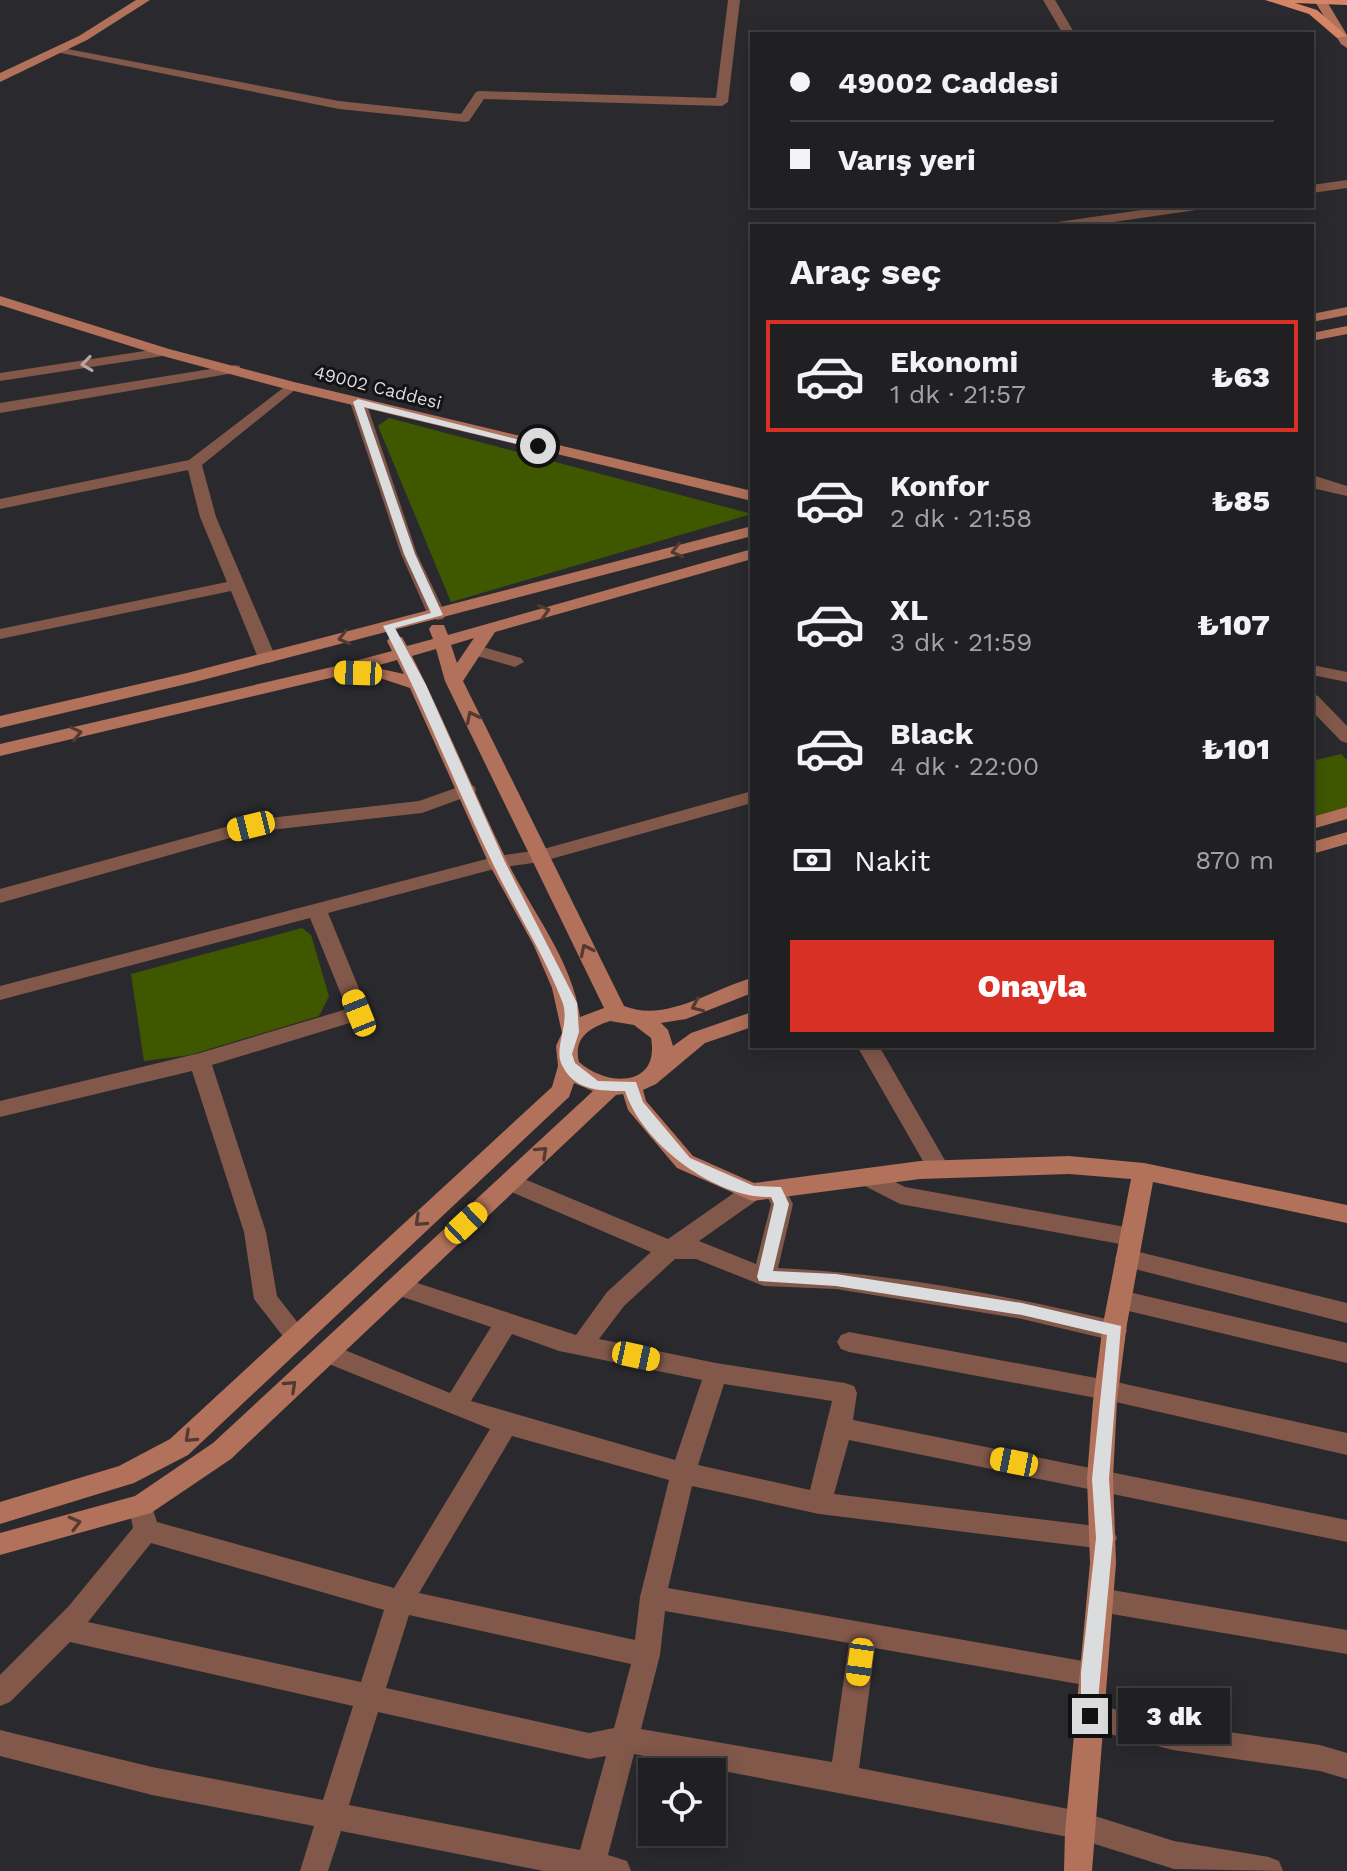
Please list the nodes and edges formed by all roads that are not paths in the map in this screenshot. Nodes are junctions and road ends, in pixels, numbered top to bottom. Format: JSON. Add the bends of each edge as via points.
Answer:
{"nodes":[{"id":1,"x":144,"y":0,"type":"edge"},
{"id":2,"x":734,"y":0,"type":"edge"},
{"id":3,"x":1049,"y":0,"type":"edge"},
{"id":4,"x":1271,"y":0,"type":"edge"},
{"id":5,"x":1295,"y":0,"type":"edge"},
{"id":6,"x":1321,"y":1,"type":"edge"},
{"id":7,"x":1346,"y":2,"type":"edge"},
{"id":8,"x":1068,"y":32,"type":"edge"},
{"id":9,"x":1344,"y":40,"type":"edge"},
{"id":10,"x":57,"y":51,"type":"junction"},
{"id":11,"x":0,"y":78,"type":"edge"},
{"id":12,"x":1347,"y":184,"type":"edge"},
{"id":13,"x":1314,"y":189,"type":"edge"},
{"id":14,"x":1169,"y":208,"type":"edge"},
{"id":15,"x":1070,"y":224,"type":"edge"},
{"id":16,"x":0,"y":300,"type":"edge"},
{"id":17,"x":1347,"y":311,"type":"edge"},
{"id":18,"x":1314,"y":318,"type":"edge"},
{"id":19,"x":1347,"y":330,"type":"edge"},
{"id":20,"x":1314,"y":337,"type":"edge"},
{"id":21,"x":164,"y":352,"type":"junction"},
{"id":22,"x":235,"y":369,"type":"junction"},
{"id":23,"x":0,"y":377,"type":"edge"},
{"id":24,"x":291,"y":386,"type":"junction"},
{"id":25,"x":358,"y":402,"type":"junction"},
{"id":26,"x":0,"y":408,"type":"edge"},
{"id":27,"x":194,"y":464,"type":"junction"},
{"id":28,"x":1314,"y":487,"type":"edge"},
{"id":29,"x":1347,"y":491,"type":"edge"},
{"id":30,"x":750,"y":496,"type":"edge"},
{"id":31,"x":0,"y":504,"type":"edge"},
{"id":32,"x":750,"y":532,"type":"edge"},
{"id":33,"x":750,"y":555,"type":"edge"},
{"id":34,"x":236,"y":585,"type":"junction"},
{"id":35,"x":437,"y":615,"type":"junction"},
{"id":36,"x":389,"y":626,"type":"junction"},
{"id":37,"x":491,"y":626,"type":"junction"},
{"id":38,"x":0,"y":634,"type":"edge"},
{"id":39,"x":440,"y":641,"type":"junction"},
{"id":40,"x":476,"y":650,"type":"junction"},
{"id":41,"x":402,"y":652,"type":"junction"},
{"id":42,"x":267,"y":658,"type":"junction"},
{"id":43,"x":515,"y":662,"type":"dead end"},
{"id":44,"x":1314,"y":670,"type":"edge"},
{"id":45,"x":336,"y":672,"type":"junction"},
{"id":46,"x":1347,"y":677,"type":"edge"},
{"id":47,"x":454,"y":681,"type":"junction"},
{"id":48,"x":420,"y":685,"type":"junction"},
{"id":49,"x":1314,"y":702,"type":"edge"},
{"id":50,"x":0,"y":722,"type":"edge"},
{"id":51,"x":1347,"y":737,"type":"edge"},
{"id":52,"x":0,"y":750,"type":"edge"},
{"id":53,"x":467,"y":790,"type":"junction"},
{"id":54,"x":750,"y":798,"type":"edge"},
{"id":55,"x":1347,"y":813,"type":"edge"},
{"id":56,"x":1314,"y":822,"type":"edge"},
{"id":57,"x":1347,"y":838,"type":"edge"},
{"id":58,"x":1314,"y":847,"type":"edge"},
{"id":59,"x":540,"y":856,"type":"junction"},
{"id":60,"x":498,"y":862,"type":"junction"},
{"id":61,"x":0,"y":896,"type":"edge"},
{"id":62,"x":317,"y":910,"type":"junction"},
{"id":63,"x":750,"y":986,"type":"edge"},
{"id":64,"x":0,"y":993,"type":"edge"},
{"id":65,"x":633,"y":1017,"type":"junction"},
{"id":66,"x":750,"y":1020,"type":"edge"},
{"id":67,"x":572,"y":1032,"type":"junction"},
{"id":68,"x":869,"y":1048,"type":"edge"},
{"id":69,"x":200,"y":1061,"type":"junction"},
{"id":70,"x":569,"y":1066,"type":"junction"},
{"id":71,"x":659,"y":1068,"type":"junction"},
{"id":72,"x":620,"y":1087,"type":"junction"},
{"id":73,"x":0,"y":1109,"type":"edge"},
{"id":74,"x":939,"y":1169,"type":"junction"},
{"id":75,"x":1144,"y":1172,"type":"junction"},
{"id":76,"x":867,"y":1177,"type":"junction"},
{"id":77,"x":510,"y":1182,"type":"junction"},
{"id":78,"x":764,"y":1191,"type":"junction"},
{"id":79,"x":1347,"y":1214,"type":"edge"},
{"id":80,"x":1129,"y":1248,"type":"junction"},
{"id":81,"x":669,"y":1250,"type":"junction"},
{"id":82,"x":764,"y":1277,"type":"junction"},
{"id":83,"x":399,"y":1286,"type":"junction"},
{"id":84,"x":1120,"y":1300,"type":"junction"},
{"id":85,"x":1347,"y":1313,"type":"edge"},
{"id":86,"x":506,"y":1323,"type":"junction"},
{"id":87,"x":1115,"y":1331,"type":"junction"},
{"id":88,"x":297,"y":1337,"type":"junction"},
{"id":89,"x":849,"y":1342,"type":"dead end"},
{"id":90,"x":582,"y":1345,"type":"junction"},
{"id":91,"x":327,"y":1353,"type":"junction"},
{"id":92,"x":1347,"y":1353,"type":"edge"},
{"id":93,"x":716,"y":1373,"type":"junction"},
{"id":94,"x":1107,"y":1390,"type":"junction"},
{"id":95,"x":455,"y":1405,"type":"junction"},
{"id":96,"x":508,"y":1421,"type":"junction"},
{"id":97,"x":840,"y":1428,"type":"junction"},
{"id":98,"x":1347,"y":1444,"type":"edge"},
{"id":99,"x":683,"y":1473,"type":"junction"},
{"id":100,"x":1100,"y":1479,"type":"junction"},
{"id":101,"x":819,"y":1503,"type":"junction"},
{"id":102,"x":0,"y":1513,"type":"edge"},
{"id":103,"x":144,"y":1518,"type":"junction"},
{"id":104,"x":1347,"y":1531,"type":"edge"},
{"id":105,"x":1104,"y":1538,"type":"junction"},
{"id":106,"x":0,"y":1544,"type":"edge"},
{"id":107,"x":653,"y":1597,"type":"junction"},
{"id":108,"x":1100,"y":1600,"type":"junction"},
{"id":109,"x":400,"y":1601,"type":"junction"},
{"id":110,"x":67,"y":1629,"type":"junction"},
{"id":111,"x":864,"y":1633,"type":"junction"},
{"id":112,"x":1347,"y":1642,"type":"edge"},
{"id":113,"x":647,"y":1655,"type":"junction"},
{"id":114,"x":1090,"y":1673,"type":"junction"},
{"id":115,"x":0,"y":1693,"type":"edge"},
{"id":116,"x":370,"y":1696,"type":"junction"},
{"id":117,"x":1090,"y":1716,"type":"junction"},
{"id":118,"x":626,"y":1739,"type":"junction"},
{"id":119,"x":0,"y":1743,"type":"edge"},
{"id":120,"x":1347,"y":1766,"type":"edge"},
{"id":121,"x":844,"y":1778,"type":"junction"},
{"id":122,"x":329,"y":1817,"type":"junction"},
{"id":123,"x":1079,"y":1825,"type":"junction"},
{"id":124,"x":599,"y":1869,"type":"edge"},
{"id":125,"x":314,"y":1871,"type":"edge"},
{"id":126,"x":1078,"y":1871,"type":"edge"},
{"id":127,"x":1269,"y":1871,"type":"edge"}],
"edges":[{"from":1,"to":10,"type":"street"},
{"from":2,"to":10,"type":"street","via":[[722,102],[480,95],[465,118],[339,105]]},
{"from":3,"to":8,"type":"street"},
{"from":4,"to":9,"type":"main road","via":[[1313,12]]},
{"from":5,"to":6,"type":"main road"},
{"from":6,"to":7,"type":"main road"},
{"from":6,"to":9,"type":"street"},
{"from":10,"to":11,"type":"street"},
{"from":12,"to":13,"type":"street"},
{"from":14,"to":15,"type":"street"},
{"from":16,"to":21,"type":"street","name":"49002 Caddesi"},
{"from":17,"to":18,"type":"street"},
{"from":19,"to":20,"type":"street"},
{"from":21,"to":22,"type":"street","name":"49002 Caddesi"},
{"from":21,"to":23,"type":"street","one_way":true},
{"from":22,"to":24,"type":"street","name":"49002 Caddesi"},
{"from":22,"to":26,"type":"street"},
{"from":24,"to":25,"type":"street","name":"49002 Caddesi"},
{"from":24,"to":27,"type":"street"},
{"from":25,"to":30,"type":"street","name":"49002 Caddesi"},
{"from":25,"to":35,"type":"street","via":[[409,554]]},
{"from":27,"to":31,"type":"street"},
{"from":27,"to":34,"type":"street","via":[[208,517]]},
{"from":28,"to":29,"type":"street"},
{"from":32,"to":35,"type":"street","one_way":true},
{"from":37,"to":33,"type":"street","one_way":true},
{"from":34,"to":38,"type":"street"},
{"from":34,"to":42,"type":"street"},
{"from":35,"to":36,"type":"street"},
{"from":35,"to":39,"type":"street"},
{"from":36,"to":41,"type":"street"},
{"from":36,"to":42,"type":"street","one_way":true},
{"from":37,"to":39,"type":"street"},
{"from":37,"to":40,"type":"street"},
{"from":39,"to":41,"type":"street"},
{"from":39,"to":47,"type":"street"},
{"from":40,"to":43,"type":"street"},
{"from":40,"to":47,"type":"street"},
{"from":41,"to":45,"type":"street"},
{"from":41,"to":48,"type":"street"},
{"from":42,"to":50,"type":"street"},
{"from":44,"to":46,"type":"street"},
{"from":45,"to":48,"type":"street","via":[[381,673]]},
{"from":52,"to":45,"type":"street","one_way":true},
{"from":59,"to":47,"type":"street","one_way":true},
{"from":48,"to":53,"type":"street"},
{"from":49,"to":51,"type":"street"},
{"from":53,"to":60,"type":"street"},
{"from":53,"to":61,"type":"street","via":[[422,807],[251,826]]},
{"from":54,"to":59,"type":"street"},
{"from":55,"to":56,"type":"street"},
{"from":57,"to":58,"type":"street"},
{"from":59,"to":60,"type":"street"},
{"from":65,"to":59,"type":"street","one_way":true,"via":[[616,1011]]},
{"from":60,"to":62,"type":"street"},
{"from":60,"to":67,"type":"street","via":[[570,1003]]},
{"from":62,"to":64,"type":"street"},
{"from":62,"to":69,"type":"street","via":[[359,1013]]},
{"from":63,"to":65,"type":"street","one_way":true,"via":[[679,1014]]},
{"from":65,"to":67,"type":"street","via":[[595,1017]]},
{"from":65,"to":71,"type":"street","via":[[661,1035],[665,1046]]},
{"from":66,"to":71,"type":"street","via":[[698,1038]]},
{"from":67,"to":70,"type":"street","via":[[566,1043]]},
{"from":68,"to":74,"type":"street"},
{"from":69,"to":73,"type":"street"},
{"from":69,"to":88,"type":"street","via":[[255,1232],[266,1299]]},
{"from":70,"to":72,"type":"street","via":[[585,1081]]},
{"from":70,"to":88,"type":"street","one_way":true,"via":[[561,1091]]},
{"from":71,"to":72,"type":"street"},
{"from":77,"to":72,"type":"street","one_way":true},
{"from":72,"to":78,"type":"street","via":[[685,1162]]},
{"from":74,"to":75,"type":"street","via":[[1069,1165]]},
{"from":74,"to":76,"type":"street"},
{"from":75,"to":79,"type":"street"},
{"from":75,"to":80,"type":"street"},
{"from":76,"to":78,"type":"street"},
{"from":76,"to":80,"type":"street","via":[[900,1195]]},
{"from":77,"to":81,"type":"street"},
{"from":77,"to":83,"type":"street"},
{"from":78,"to":81,"type":"street"},
{"from":78,"to":82,"type":"street","via":[[782,1204]]},
{"from":80,"to":84,"type":"street"},
{"from":80,"to":85,"type":"street"},
{"from":81,"to":82,"type":"street","via":[[698,1250]]},
{"from":81,"to":90,"type":"street","via":[[597,1318]]},
{"from":82,"to":87,"type":"street","via":[[836,1280],[1022,1309]]},
{"from":83,"to":86,"type":"street"},
{"from":83,"to":91,"type":"street"},
{"from":84,"to":87,"type":"street"},
{"from":84,"to":92,"type":"street"},
{"from":86,"to":90,"type":"street"},
{"from":86,"to":95,"type":"street"},
{"from":87,"to":94,"type":"street"},
{"from":88,"to":102,"type":"street","one_way":true,"via":[[179,1447],[125,1475]]},
{"from":89,"to":94,"type":"street"},
{"from":90,"to":93,"type":"street"},
{"from":91,"to":95,"type":"street"},
{"from":103,"to":91,"type":"street","one_way":true},
{"from":93,"to":97,"type":"street","via":[[845,1393]]},
{"from":93,"to":99,"type":"street"},
{"from":94,"to":98,"type":"street"},
{"from":94,"to":100,"type":"street"},
{"from":95,"to":96,"type":"street"},
{"from":96,"to":99,"type":"street"},
{"from":96,"to":109,"type":"street"},
{"from":97,"to":100,"type":"street"},
{"from":97,"to":101,"type":"street"},
{"from":99,"to":101,"type":"street"},
{"from":99,"to":107,"type":"street"},
{"from":100,"to":104,"type":"street"},
{"from":100,"to":105,"type":"street"},
{"from":101,"to":105,"type":"street"},
{"from":106,"to":103,"type":"street","one_way":true},
{"from":103,"to":109,"type":"street"},
{"from":103,"to":110,"type":"street","via":[[108,1583]]},
{"from":105,"to":108,"type":"street"},
{"from":107,"to":111,"type":"street"},
{"from":107,"to":113,"type":"street"},
{"from":108,"to":112,"type":"street"},
{"from":108,"to":114,"type":"street"},
{"from":109,"to":113,"type":"street"},
{"from":109,"to":116,"type":"street"},
{"from":110,"to":115,"type":"street"},
{"from":110,"to":116,"type":"street"},
{"from":111,"to":114,"type":"street"},
{"from":111,"to":121,"type":"street"},
{"from":113,"to":118,"type":"street"},
{"from":114,"to":117,"type":"street"},
{"from":116,"to":118,"type":"street","via":[[589,1746]]},
{"from":116,"to":122,"type":"street"},
{"from":117,"to":120,"type":"street","via":[[1173,1737]]},
{"from":117,"to":123,"type":"street"},
{"from":118,"to":121,"type":"street"},
{"from":118,"to":124,"type":"street"},
{"from":119,"to":122,"type":"street"},
{"from":121,"to":123,"type":"street"},
{"from":122,"to":124,"type":"street"},
{"from":122,"to":125,"type":"street"},
{"from":123,"to":126,"type":"street"},
{"from":123,"to":127,"type":"street","via":[[1174,1855]]}]}
